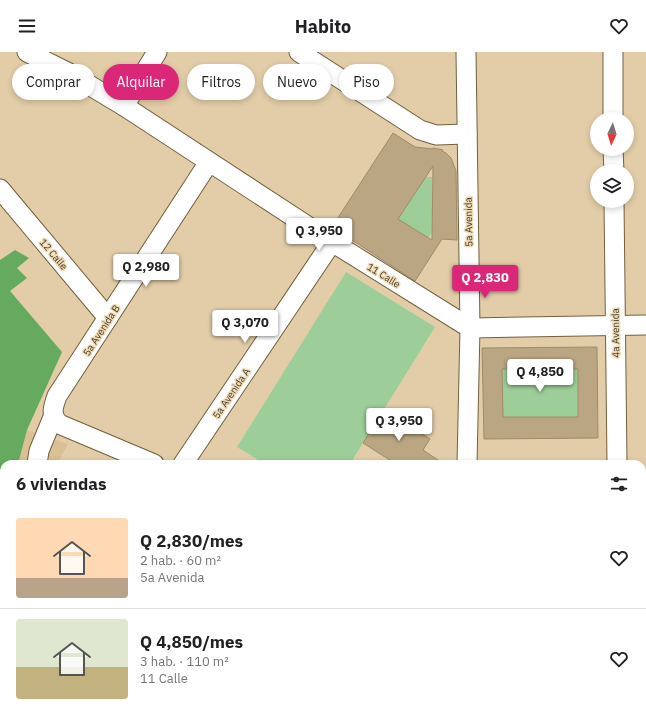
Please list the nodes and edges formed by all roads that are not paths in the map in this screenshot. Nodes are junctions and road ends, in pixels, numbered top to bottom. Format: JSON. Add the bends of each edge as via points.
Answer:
{"nodes":[{"id":1,"x":27,"y":52,"type":"edge"},
{"id":2,"x":157,"y":52,"type":"edge"},
{"id":3,"x":299,"y":52,"type":"edge"},
{"id":4,"x":466,"y":52,"type":"edge"},
{"id":5,"x":613,"y":52,"type":"edge"},
{"id":6,"x":124,"y":106,"type":"junction"},
{"id":7,"x":613,"y":112,"type":"edge"},
{"id":8,"x":467,"y":134,"type":"junction"},
{"id":9,"x":209,"y":162,"type":"junction"},
{"id":10,"x":0,"y":189,"type":"edge"},
{"id":11,"x":614,"y":208,"type":"edge"},
{"id":12,"x":332,"y":242,"type":"junction"},
{"id":13,"x":108,"y":318,"type":"junction"},
{"id":14,"x":615,"y":325,"type":"junction"},
{"id":15,"x":646,"y":325,"type":"edge"},
{"id":16,"x":470,"y":328,"type":"junction"},
{"id":17,"x":54,"y":417,"type":"junction"},
{"id":18,"x":38,"y":460,"type":"edge"},
{"id":19,"x":145,"y":460,"type":"edge"},
{"id":20,"x":186,"y":460,"type":"edge"},
{"id":21,"x":467,"y":460,"type":"edge"},
{"id":22,"x":617,"y":460,"type":"edge"}],
"edges":[{"from":1,"to":6,"type":"street","name":"11 Calle","via":[[69,73]]},
{"from":2,"to":6,"type":"street"},
{"from":3,"to":8,"type":"street","via":[[420,130],[436,134]]},
{"from":4,"to":8,"type":"street","name":"5a Avenida"},
{"from":5,"to":7,"type":"street"},
{"from":6,"to":9,"type":"street","name":"11 Calle"},
{"from":8,"to":16,"type":"street","name":"5a Avenida"},
{"from":9,"to":12,"type":"street","name":"11 Calle"},
{"from":9,"to":13,"type":"street","name":"5a Avenida B"},
{"from":10,"to":13,"type":"street","name":"12 Calle"},
{"from":11,"to":14,"type":"street","name":"4a Avenida"},
{"from":12,"to":16,"type":"street","name":"11 Calle"},
{"from":12,"to":20,"type":"street","name":"5a Avenida A"},
{"from":13,"to":17,"type":"street","name":"5a Avenida B","via":[[57,396],[53,407]]},
{"from":14,"to":15,"type":"street"},
{"from":14,"to":16,"type":"street"},
{"from":14,"to":22,"type":"street","name":"4a Avenida"},
{"from":16,"to":21,"type":"street","name":"5a Avenida"},
{"from":17,"to":18,"type":"street"},
{"from":17,"to":19,"type":"street","via":[[59,424]]}]}
